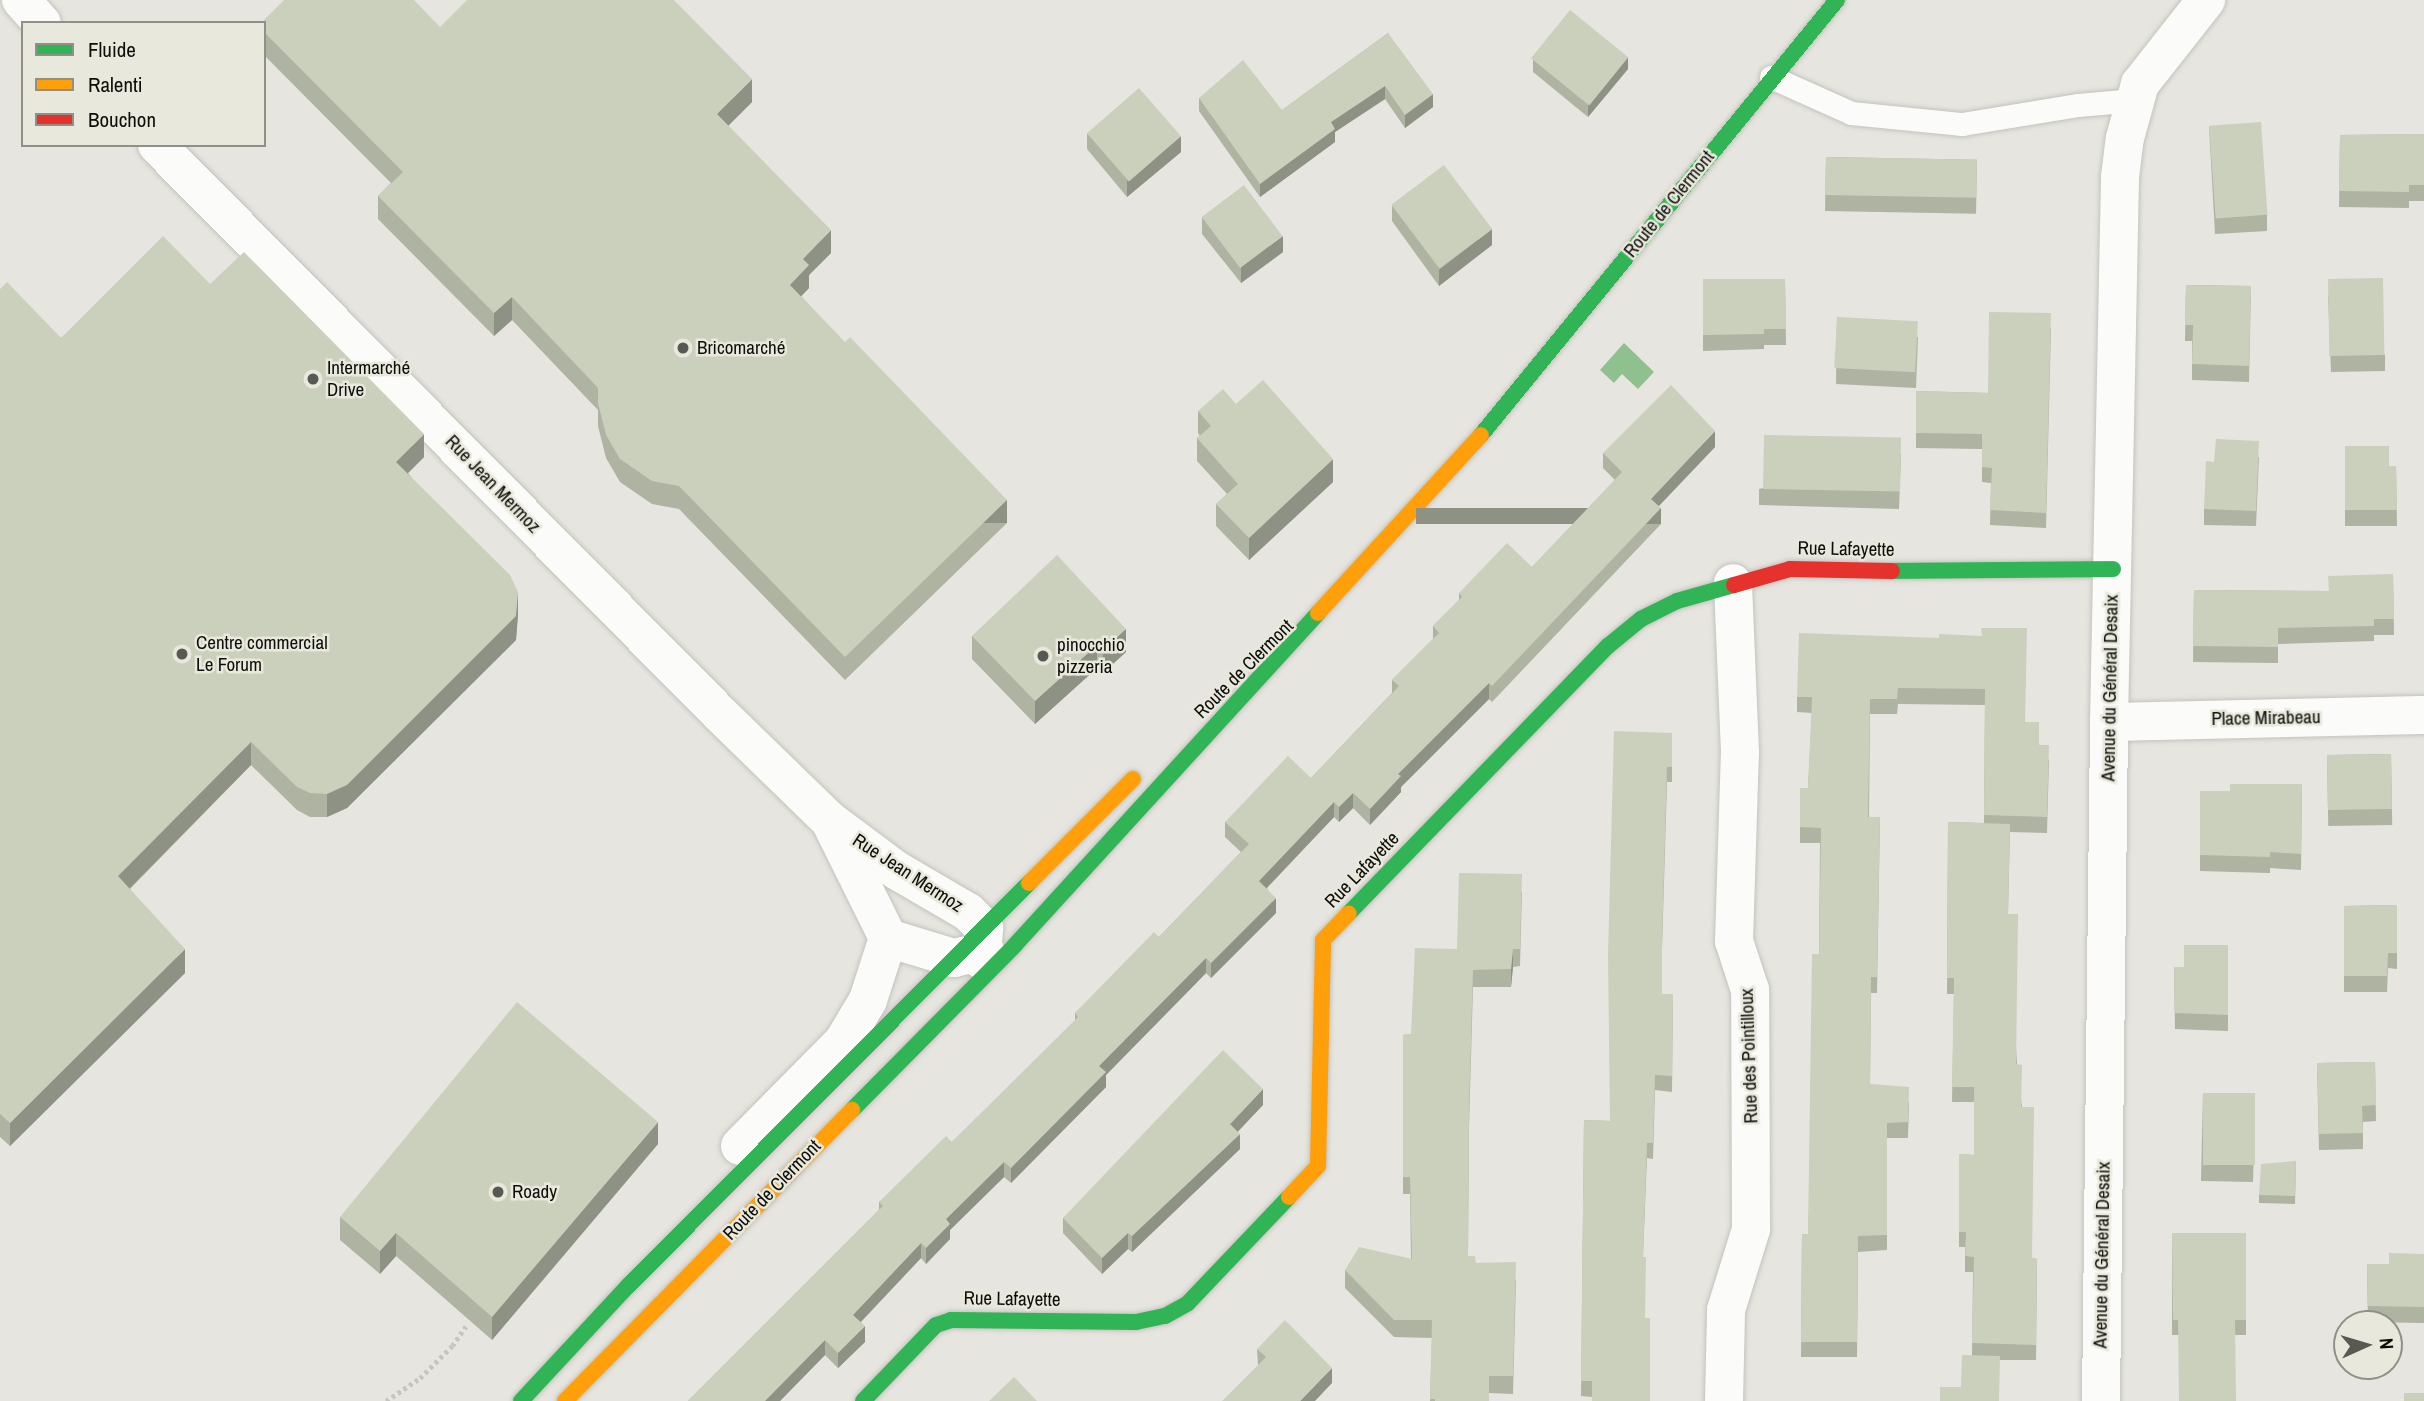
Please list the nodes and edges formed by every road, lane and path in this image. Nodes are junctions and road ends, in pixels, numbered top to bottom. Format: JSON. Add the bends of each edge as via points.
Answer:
{"nodes":[{"id":1,"x":21,"y":0,"type":"edge"},
{"id":2,"x":1836,"y":0,"type":"edge"},
{"id":3,"x":2206,"y":0,"type":"edge"},
{"id":4,"x":40,"y":21,"type":"edge"},
{"id":5,"x":1771,"y":77,"type":"junction"},
{"id":6,"x":2135,"y":100,"type":"junction"},
{"id":7,"x":160,"y":147,"type":"edge"},
{"id":8,"x":1504,"y":410,"type":"junction"},
{"id":9,"x":2113,"y":569,"type":"junction"},
{"id":10,"x":1734,"y":583,"type":"junction"},
{"id":11,"x":1249,"y":664,"type":"dead end"},
{"id":12,"x":2424,"y":715,"type":"edge"},
{"id":13,"x":2109,"y":722,"type":"junction"},
{"id":14,"x":1141,"y":771,"type":"dead end"},
{"id":15,"x":830,"y":820,"type":"junction"},
{"id":16,"x":888,"y":938,"type":"junction"},
{"id":17,"x":983,"y":953,"type":"junction"},
{"id":18,"x":628,"y":1286,"type":"junction"},
{"id":19,"x":466,"y":1326,"type":"edge"},
{"id":20,"x":386,"y":1401,"type":"edge"},
{"id":21,"x":520,"y":1401,"type":"edge"},
{"id":22,"x":565,"y":1401,"type":"edge"},
{"id":23,"x":863,"y":1401,"type":"edge"},
{"id":24,"x":1724,"y":1401,"type":"edge"},
{"id":25,"x":2101,"y":1401,"type":"edge"}],
"edges":[{"from":1,"to":4,"type":"street"},
{"from":2,"to":5,"type":"main road","name":"Route de Clermont"},
{"from":3,"to":6,"type":"street","name":"Avenue du Général Desaix","via":[[2150,67]]},
{"from":5,"to":6,"type":"lane","via":[[1851,113],[1962,124]]},
{"from":5,"to":8,"type":"main road","name":"Route de Clermont"},
{"from":6,"to":9,"type":"street","name":"Avenue du Général Desaix","via":[[2120,177]]},
{"from":7,"to":15,"type":"street","name":"Rue Jean Mermoz"},
{"from":8,"to":11,"type":"main road","name":"Route de Clermont"},
{"from":8,"to":17,"type":"main road","name":"Route de Clermont"},
{"from":9,"to":10,"type":"main road","name":"Rue Lafayette","via":[[1790,569]]},
{"from":9,"to":13,"type":"street","name":"Avenue du Général Desaix"},
{"from":10,"to":23,"type":"main road","name":"Rue Lafayette","via":[[1642,618],[1608,646],[1323,940],[1318,1166],[1188,1303],[1165,1316],[1136,1322],[951,1320],[936,1325]]},
{"from":10,"to":24,"type":"street","name":"Rue des Pointilloux","via":[[1740,752],[1734,941],[1751,990],[1751,1229],[1726,1310]]},
{"from":12,"to":13,"type":"street","name":"Place Mirabeau"},
{"from":13,"to":25,"type":"street","name":"Avenue du Général Desaix"},
{"from":14,"to":17,"type":"main road","name":"Route de Clermont"},
{"from":15,"to":16,"type":"street","name":"Rue Jean Mermoz"},
{"from":15,"to":17,"type":"street","name":"Rue Jean Mermoz","via":[[896,870],[968,912]]},
{"from":16,"to":17,"type":"street"},
{"from":16,"to":18,"type":"street","name":"Route de Clermont","via":[[868,1000],[843,1042],[704,1184]]},
{"from":17,"to":18,"type":"main road","name":"Route de Clermont"},
{"from":17,"to":22,"type":"main road","name":"Route de Clermont"},
{"from":18,"to":21,"type":"main road","name":"Route de Clermont"},
{"from":19,"to":20,"type":"path","via":[[420,1378]]}]}
